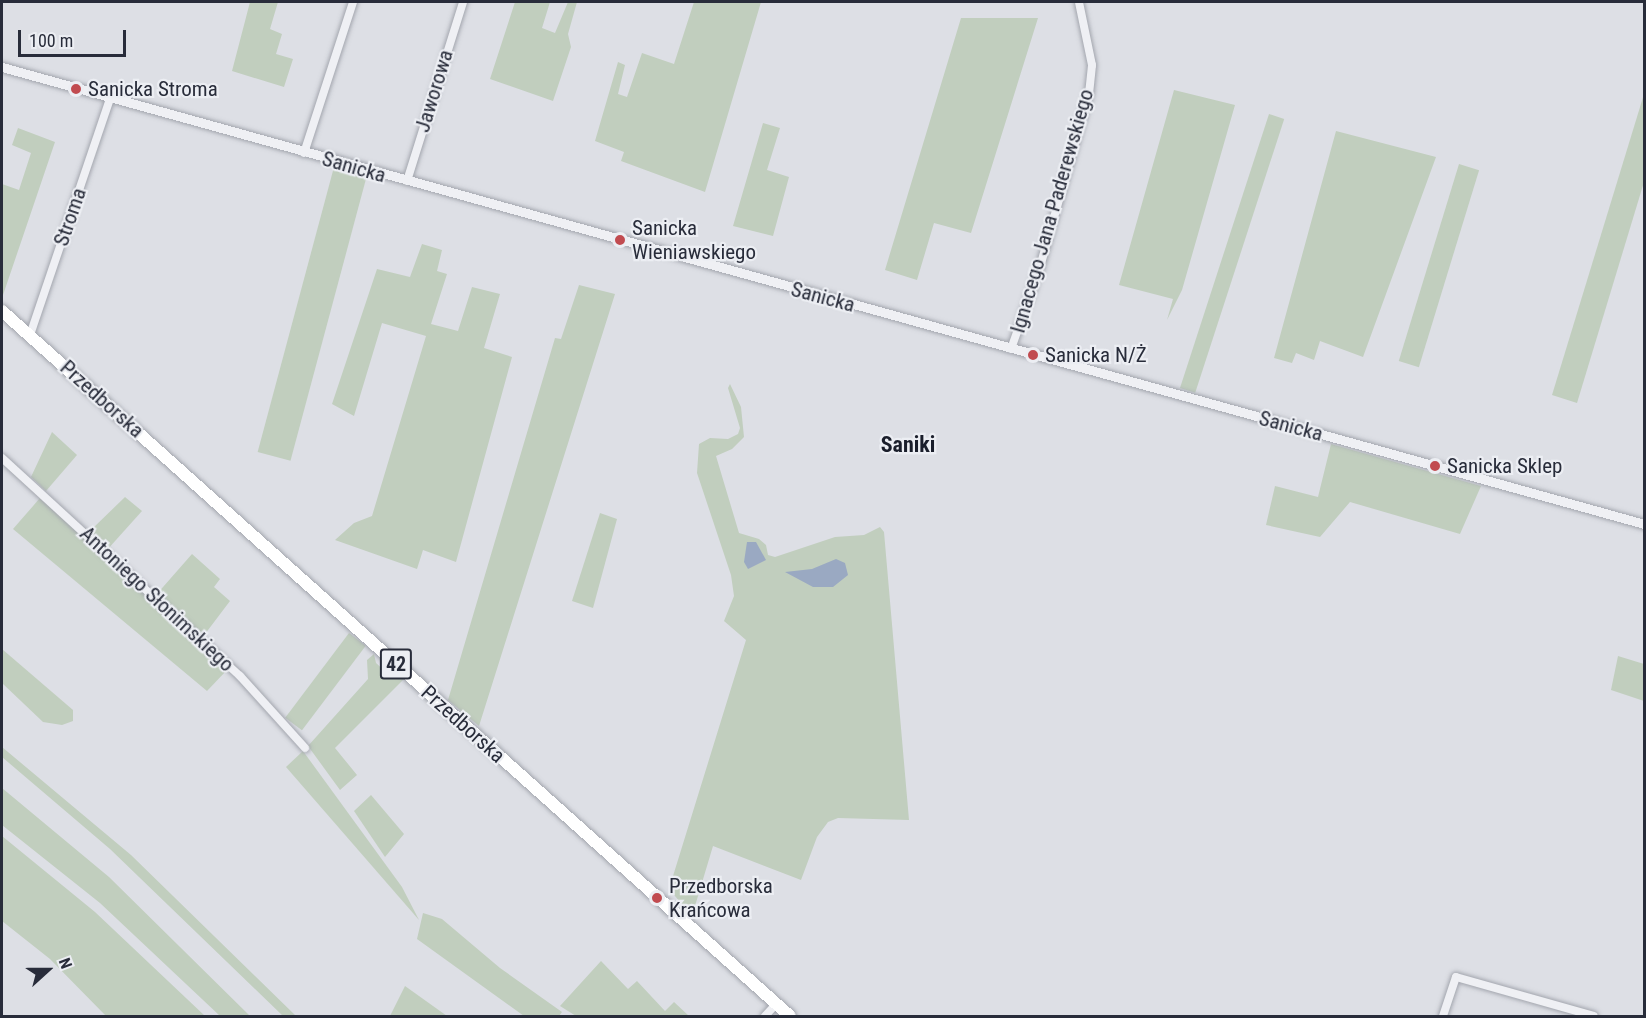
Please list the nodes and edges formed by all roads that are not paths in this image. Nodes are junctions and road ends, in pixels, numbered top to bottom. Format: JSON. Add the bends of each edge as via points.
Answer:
{"nodes":[{"id":1,"x":353,"y":2,"type":"edge"},
{"id":2,"x":463,"y":2,"type":"edge"},
{"id":3,"x":1079,"y":2,"type":"edge"},
{"id":4,"x":2,"y":67,"type":"edge"},
{"id":5,"x":110,"y":98,"type":"junction"},
{"id":6,"x":304,"y":153,"type":"junction"},
{"id":7,"x":407,"y":182,"type":"junction"},
{"id":8,"x":2,"y":311,"type":"edge"},
{"id":9,"x":30,"y":335,"type":"junction"},
{"id":10,"x":1011,"y":349,"type":"junction"},
{"id":11,"x":2,"y":458,"type":"edge"},
{"id":12,"x":1644,"y":524,"type":"edge"},
{"id":13,"x":304,"y":748,"type":"dead end"},
{"id":14,"x":776,"y":1004,"type":"junction"},
{"id":15,"x":765,"y":1017,"type":"edge"},
{"id":16,"x":790,"y":1017,"type":"edge"},
{"id":17,"x":1443,"y":1017,"type":"edge"},
{"id":18,"x":1594,"y":1017,"type":"edge"}],
"edges":[{"from":1,"to":6,"type":"street"},
{"from":2,"to":7,"type":"street","name":"Jaworowa"},
{"from":3,"to":10,"type":"street","name":"Ignacego Jana Paderewskiego","via":[[1092,65],[1089,94],[1040,267]]},
{"from":4,"to":5,"type":"street","name":"Sanicka"},
{"from":5,"to":6,"type":"street","name":"Sanicka"},
{"from":5,"to":9,"type":"street","name":"Stroma"},
{"from":6,"to":7,"type":"street","name":"Sanicka"},
{"from":7,"to":10,"type":"street","name":"Sanicka"},
{"from":8,"to":9,"type":"main road","name":"Przedborska","number":"42"},
{"from":9,"to":14,"type":"main road","name":"Przedborska","number":"42"},
{"from":10,"to":12,"type":"street","name":"Sanicka"},
{"from":11,"to":13,"type":"street","name":"Antoniego Słonimskiego","via":[[240,676]]},
{"from":14,"to":15,"type":"street"},
{"from":14,"to":16,"type":"main road","name":"Przedborska","number":"42"},
{"from":17,"to":18,"type":"street","via":[[1456,977]]}]}
